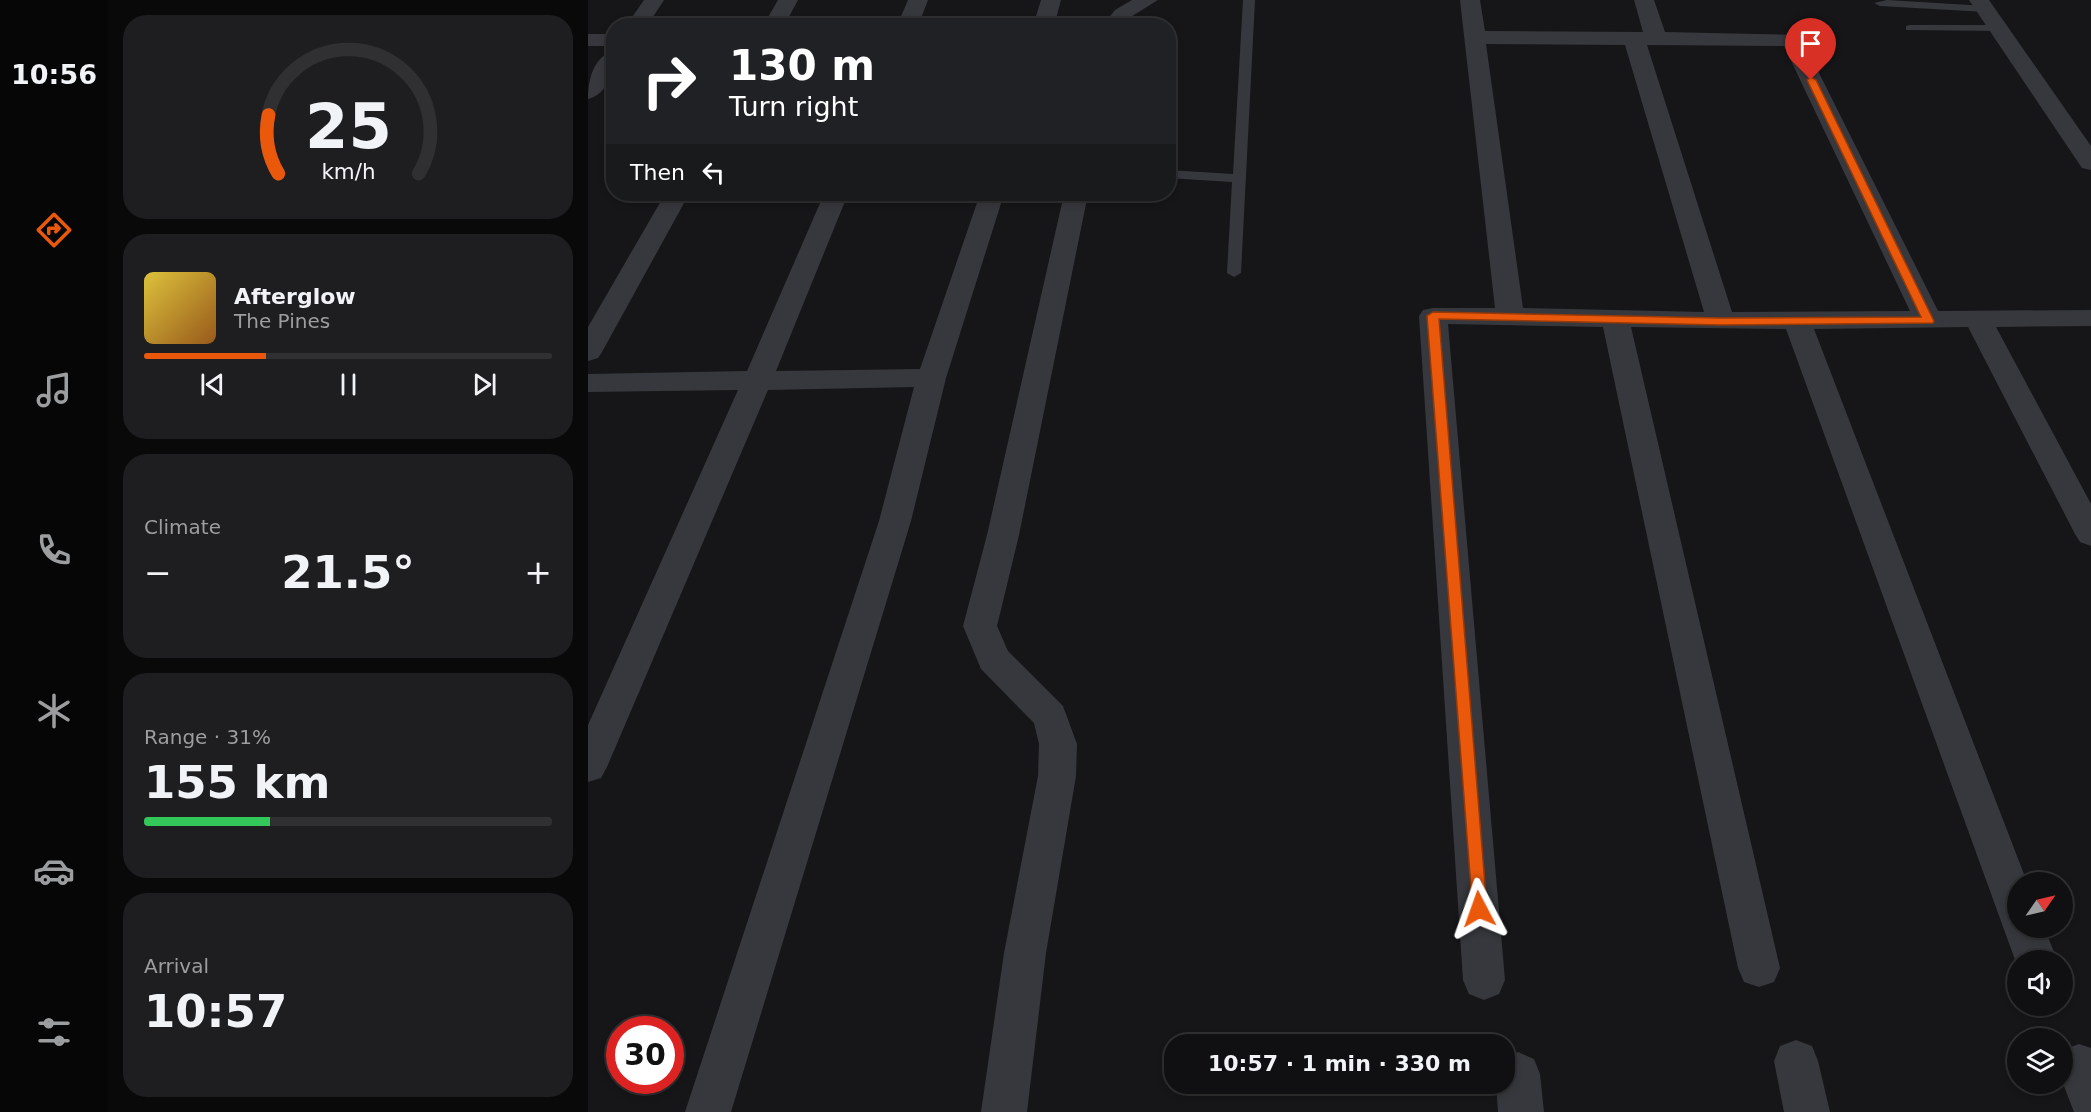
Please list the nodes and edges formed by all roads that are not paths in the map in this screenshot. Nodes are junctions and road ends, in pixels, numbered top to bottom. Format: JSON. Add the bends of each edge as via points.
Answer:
{"nodes":[{"id":1,"x":654,"y":0,"type":"edge"},
{"id":2,"x":788,"y":0,"type":"edge"},
{"id":3,"x":918,"y":0,"type":"edge"},
{"id":4,"x":1051,"y":0,"type":"edge"},
{"id":5,"x":1148,"y":0,"type":"edge"},
{"id":6,"x":1249,"y":0,"type":"edge"},
{"id":7,"x":1470,"y":0,"type":"edge"},
{"id":8,"x":1644,"y":0,"type":"edge"},
{"id":9,"x":1880,"y":3,"type":"dead end"},
{"id":10,"x":1988,"y":12,"type":"edge"},
{"id":11,"x":642,"y":18,"type":"edge"},
{"id":12,"x":778,"y":18,"type":"edge"},
{"id":13,"x":910,"y":18,"type":"edge"},
{"id":14,"x":1045,"y":18,"type":"edge"},
{"id":15,"x":1119,"y":18,"type":"edge"},
{"id":16,"x":1910,"y":28,"type":"dead end"},
{"id":17,"x":1474,"y":37,"type":"junction"},
{"id":18,"x":1645,"y":39,"type":"junction"},
{"id":19,"x":588,"y":40,"type":"edge"},
{"id":20,"x":606,"y":40,"type":"edge"},
{"id":21,"x":606,"y":68,"type":"edge"},
{"id":22,"x":588,"y":92,"type":"edge"},
{"id":23,"x":2091,"y":163,"type":"edge"},
{"id":24,"x":1176,"y":174,"type":"edge"},
{"id":25,"x":1238,"y":178,"type":"junction"},
{"id":26,"x":673,"y":201,"type":"edge"},
{"id":27,"x":833,"y":201,"type":"edge"},
{"id":28,"x":990,"y":201,"type":"edge"},
{"id":29,"x":1075,"y":201,"type":"edge"},
{"id":30,"x":1234,"y":273,"type":"dead end"},
{"id":31,"x":1510,"y":316,"type":"junction"},
{"id":32,"x":2091,"y":318,"type":"edge"},
{"id":33,"x":1615,"y":319,"type":"junction"},
{"id":34,"x":1721,"y":321,"type":"junction"},
{"id":35,"x":1797,"y":321,"type":"junction"},
{"id":36,"x":1929,"y":321,"type":"junction"},
{"id":37,"x":1979,"y":321,"type":"junction"},
{"id":38,"x":588,"y":352,"type":"edge"},
{"id":39,"x":931,"y":378,"type":"junction"},
{"id":40,"x":757,"y":381,"type":"junction"},
{"id":41,"x":588,"y":384,"type":"edge"},
{"id":42,"x":2091,"y":534,"type":"edge"},
{"id":43,"x":588,"y":767,"type":"edge"},
{"id":44,"x":2007,"y":882,"type":"edge"},
{"id":45,"x":1759,"y":968,"type":"dead end"},
{"id":46,"x":1484,"y":980,"type":"dead end"},
{"id":47,"x":1796,"y":1061,"type":"dead end"},
{"id":48,"x":708,"y":1112,"type":"edge"},
{"id":49,"x":1004,"y":1112,"type":"edge"},
{"id":50,"x":1807,"y":1112,"type":"edge"}],
"edges":[{"from":1,"to":11,"type":"street"},
{"from":2,"to":12,"type":"street"},
{"from":3,"to":13,"type":"street"},
{"from":4,"to":14,"type":"street"},
{"from":5,"to":15,"type":"street"},
{"from":6,"to":25,"type":"lane"},
{"from":7,"to":17,"type":"street"},
{"from":8,"to":18,"type":"street"},
{"from":9,"to":10,"type":"lane"},
{"from":10,"to":16,"type":"lane"},
{"from":10,"to":23,"type":"street"},
{"from":17,"to":18,"type":"street"},
{"from":17,"to":31,"type":"street"},
{"from":18,"to":34,"type":"street"},
{"from":18,"to":36,"type":"street","via":[[1792,40]]},
{"from":19,"to":20,"type":"street"},
{"from":21,"to":22,"type":"street"},
{"from":24,"to":25,"type":"lane"},
{"from":25,"to":30,"type":"lane"},
{"from":26,"to":38,"type":"street"},
{"from":27,"to":40,"type":"street"},
{"from":28,"to":39,"type":"street"},
{"from":29,"to":49,"type":"street","via":[[981,626],[993,659],[1050,716],[1058,744],[1057,776],[1025,953]]},
{"from":31,"to":33,"type":"street"},
{"from":31,"to":46,"type":"street","via":[[1433,316]]},
{"from":32,"to":37,"type":"street"},
{"from":33,"to":34,"type":"street"},
{"from":33,"to":45,"type":"street"},
{"from":34,"to":35,"type":"street"},
{"from":35,"to":36,"type":"street"},
{"from":35,"to":44,"type":"street"},
{"from":36,"to":37,"type":"street"},
{"from":37,"to":42,"type":"street"},
{"from":39,"to":40,"type":"street"},
{"from":39,"to":48,"type":"street","via":[[895,521]]},
{"from":40,"to":41,"type":"street"},
{"from":40,"to":43,"type":"street"},
{"from":47,"to":50,"type":"street"}]}
